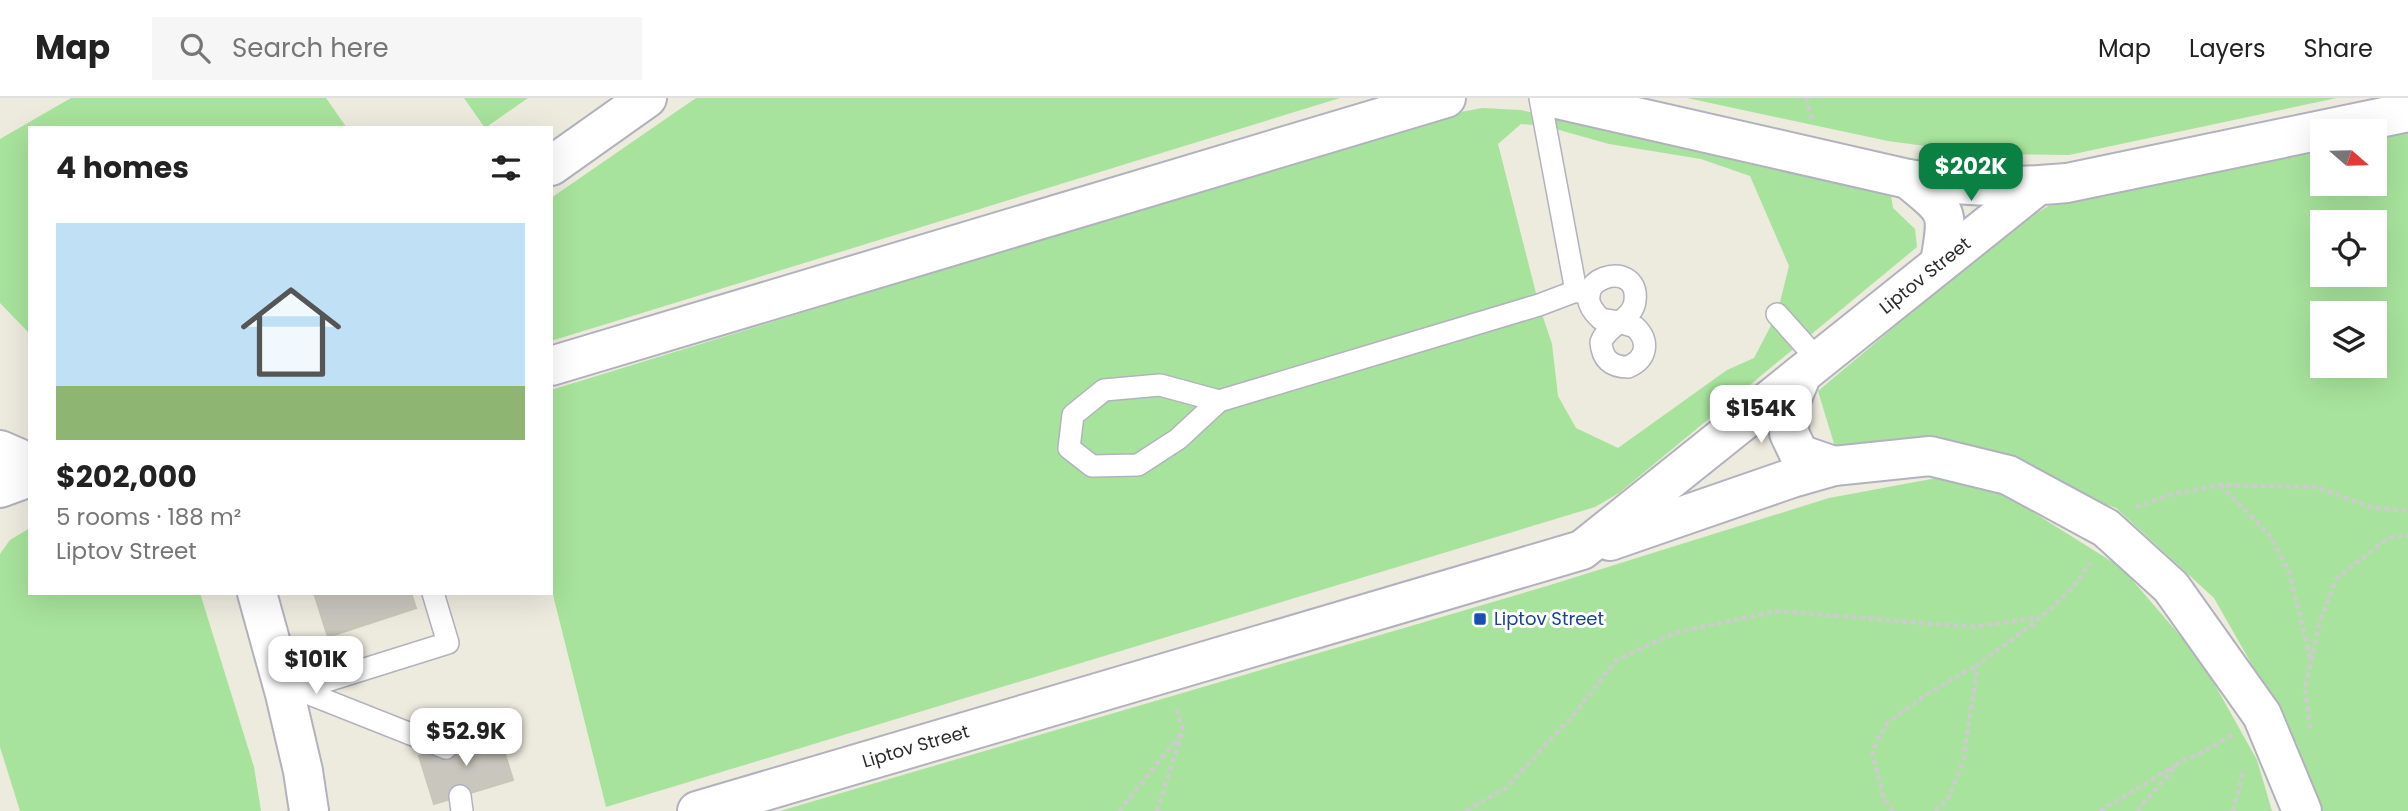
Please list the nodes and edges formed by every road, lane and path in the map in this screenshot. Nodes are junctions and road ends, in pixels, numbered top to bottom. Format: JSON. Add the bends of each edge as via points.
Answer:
{"nodes":[{"id":1,"x":647,"y":98,"type":"edge"},
{"id":2,"x":1446,"y":98,"type":"edge"},
{"id":3,"x":1540,"y":98,"type":"edge"},
{"id":4,"x":1553,"y":98,"type":"edge"},
{"id":5,"x":1806,"y":98,"type":"edge"},
{"id":6,"x":2408,"y":113,"type":"edge"},
{"id":7,"x":1813,"y":124,"type":"dead end"},
{"id":8,"x":553,"y":165,"type":"edge"},
{"id":9,"x":1908,"y":179,"type":"junction"},
{"id":10,"x":2037,"y":186,"type":"junction"},
{"id":11,"x":1940,"y":263,"type":"junction"},
{"id":12,"x":1583,"y":293,"type":"junction"},
{"id":13,"x":1777,"y":314,"type":"dead end"},
{"id":14,"x":553,"y":365,"type":"edge"},
{"id":15,"x":1810,"y":368,"type":"junction"},
{"id":16,"x":1219,"y":401,"type":"junction"},
{"id":17,"x":0,"y":450,"type":"edge"},
{"id":18,"x":28,"y":462,"type":"edge"},
{"id":19,"x":1834,"y":466,"type":"junction"},
{"id":20,"x":28,"y":478,"type":"edge"},
{"id":21,"x":2220,"y":485,"type":"junction"},
{"id":22,"x":0,"y":488,"type":"edge"},
{"id":23,"x":2408,"y":511,"type":"edge"},
{"id":24,"x":2100,"y":525,"type":"junction"},
{"id":25,"x":2408,"y":535,"type":"edge"},
{"id":26,"x":1582,"y":550,"type":"junction"},
{"id":27,"x":258,"y":595,"type":"edge"},
{"id":28,"x":434,"y":595,"type":"edge"},
{"id":29,"x":2039,"y":617,"type":"junction"},
{"id":30,"x":2311,"y":663,"type":"junction"},
{"id":31,"x":1978,"y":664,"type":"junction"},
{"id":32,"x":1167,"y":673,"type":"junction"},
{"id":33,"x":291,"y":692,"type":"junction"},
{"id":34,"x":2262,"y":715,"type":"junction"},
{"id":35,"x":1183,"y":731,"type":"junction"},
{"id":36,"x":446,"y":748,"type":"dead end"},
{"id":37,"x":2281,"y":759,"type":"junction"},
{"id":38,"x":2179,"y":762,"type":"junction"},
{"id":39,"x":303,"y":771,"type":"junction"},
{"id":40,"x":309,"y":811,"type":"edge"},
{"id":41,"x":325,"y":811,"type":"edge"},
{"id":42,"x":696,"y":811,"type":"edge"},
{"id":43,"x":1119,"y":811,"type":"edge"},
{"id":44,"x":1157,"y":811,"type":"edge"},
{"id":45,"x":1466,"y":811,"type":"edge"},
{"id":46,"x":1894,"y":811,"type":"edge"},
{"id":47,"x":1935,"y":811,"type":"edge"},
{"id":48,"x":2100,"y":811,"type":"edge"},
{"id":49,"x":2137,"y":811,"type":"edge"},
{"id":50,"x":2302,"y":811,"type":"edge"}],
"edges":[{"from":1,"to":8,"type":"street"},
{"from":2,"to":14,"type":"street"},
{"from":3,"to":12,"type":"lane"},
{"from":4,"to":9,"type":"street"},
{"from":5,"to":7,"type":"path"},
{"from":6,"to":10,"type":"street"},
{"from":9,"to":10,"type":"street","via":[[1955,186]]},
{"from":9,"to":11,"type":"street","via":[[1942,208]]},
{"from":10,"to":11,"type":"street","name":"Liptov Street"},
{"from":11,"to":15,"type":"street","name":"Liptov Street"},
{"from":12,"to":12,"type":"lane","via":[[1598,279],[1616,275],[1635,293],[1635,302],[1619,322],[1601,319]]},
{"from":12,"to":16,"type":"lane"},
{"from":13,"to":15,"type":"lane"},
{"from":15,"to":19,"type":"street","via":[[1790,403],[1788,433],[1798,454]]},
{"from":15,"to":26,"type":"street","name":"Liptov Street"},
{"from":16,"to":16,"type":"lane","via":[[1160,385],[1104,390],[1073,415],[1069,448],[1092,466],[1138,465],[1178,439]]},
{"from":17,"to":18,"type":"street"},
{"from":19,"to":24,"type":"street","via":[[1930,456],[2008,475]]},
{"from":19,"to":26,"type":"street"},
{"from":20,"to":22,"type":"street"},
{"from":21,"to":23,"type":"path","via":[[2316,487],[2371,507]]},
{"from":21,"to":24,"type":"path","via":[[2174,494]]},
{"from":21,"to":30,"type":"path","via":[[2269,534],[2289,572]]},
{"from":24,"to":29,"type":"path","via":[[2083,576]]},
{"from":24,"to":34,"type":"street","via":[[2171,587]]},
{"from":25,"to":30,"type":"path","via":[[2388,538],[2336,579]]},
{"from":26,"to":32,"type":"street","name":"Liptov Street"},
{"from":27,"to":33,"type":"street"},
{"from":28,"to":33,"type":"lane","via":[[449,643]]},
{"from":29,"to":31,"type":"path"},
{"from":29,"to":45,"type":"path","via":[[1973,627],[1778,611],[1677,632],[1616,660],[1506,788]]},
{"from":30,"to":37,"type":"path","via":[[2305,689],[2311,741]]},
{"from":31,"to":46,"type":"path","via":[[1887,723],[1872,751],[1884,800]]},
{"from":31,"to":47,"type":"path","via":[[1963,761],[1948,799]]},
{"from":32,"to":35,"type":"path"},
{"from":32,"to":42,"type":"street","name":"Liptov Street"},
{"from":33,"to":36,"type":"lane"},
{"from":33,"to":39,"type":"street"},
{"from":34,"to":37,"type":"street"},
{"from":34,"to":38,"type":"path"},
{"from":35,"to":43,"type":"path"},
{"from":35,"to":44,"type":"path"},
{"from":37,"to":50,"type":"street"},
{"from":38,"to":48,"type":"path"},
{"from":38,"to":49,"type":"path"},
{"from":39,"to":40,"type":"street"},
{"from":39,"to":41,"type":"street"}]}
